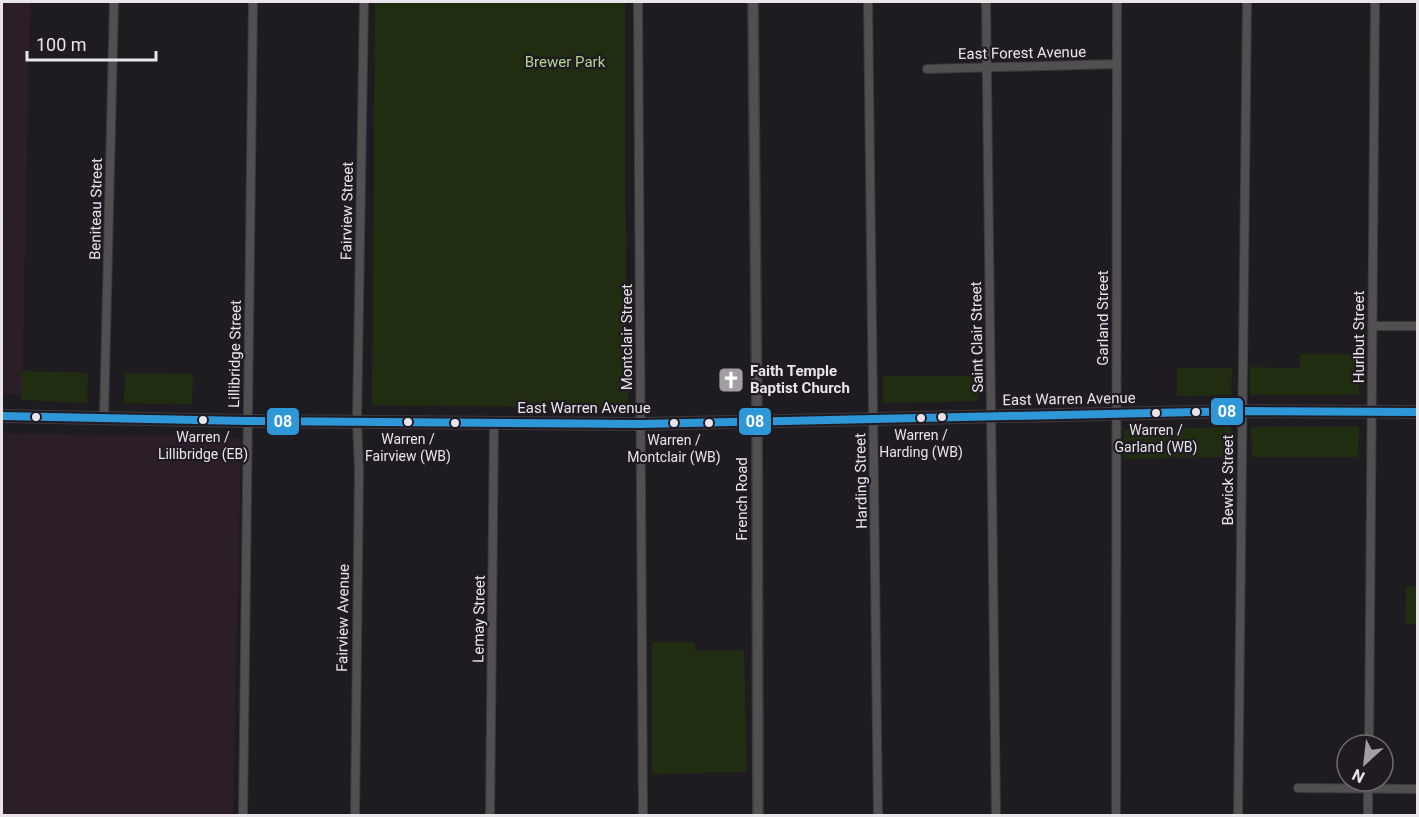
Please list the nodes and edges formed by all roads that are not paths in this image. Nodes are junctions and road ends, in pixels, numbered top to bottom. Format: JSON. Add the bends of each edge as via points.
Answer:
{"nodes":[{"id":1,"x":114,"y":2,"type":"edge"},
{"id":2,"x":253,"y":2,"type":"edge"},
{"id":3,"x":364,"y":2,"type":"edge"},
{"id":4,"x":638,"y":2,"type":"edge"},
{"id":5,"x":753,"y":2,"type":"edge"},
{"id":6,"x":868,"y":2,"type":"edge"},
{"id":7,"x":986,"y":2,"type":"edge"},
{"id":8,"x":1117,"y":2,"type":"edge"},
{"id":9,"x":1247,"y":2,"type":"edge"},
{"id":10,"x":1375,"y":2,"type":"edge"},
{"id":11,"x":1117,"y":64,"type":"junction"},
{"id":12,"x":987,"y":68,"type":"junction"},
{"id":13,"x":927,"y":69,"type":"dead end"},
{"id":14,"x":1372,"y":326,"type":"junction"},
{"id":15,"x":1418,"y":326,"type":"edge"},
{"id":16,"x":1242,"y":411,"type":"junction"},
{"id":17,"x":1372,"y":411,"type":"junction"},
{"id":18,"x":1418,"y":412,"type":"edge"},
{"id":19,"x":1116,"y":413,"type":"junction"},
{"id":20,"x":2,"y":416,"type":"edge"},
{"id":21,"x":991,"y":416,"type":"junction"},
{"id":22,"x":104,"y":417,"type":"junction"},
{"id":23,"x":874,"y":419,"type":"junction"},
{"id":24,"x":247,"y":421,"type":"junction"},
{"id":25,"x":357,"y":421,"type":"junction"},
{"id":26,"x":757,"y":422,"type":"junction"},
{"id":27,"x":494,"y":423,"type":"junction"},
{"id":28,"x":640,"y":423,"type":"junction"},
{"id":29,"x":1369,"y":733,"type":"edge"},
{"id":30,"x":1335,"y":786,"type":"edge"},
{"id":31,"x":1395,"y":787,"type":"edge"},
{"id":32,"x":1298,"y":788,"type":"dead end"},
{"id":33,"x":1418,"y":789,"type":"edge"},
{"id":34,"x":1368,"y":793,"type":"edge"},
{"id":35,"x":243,"y":816,"type":"edge"},
{"id":36,"x":355,"y":816,"type":"edge"},
{"id":37,"x":490,"y":816,"type":"edge"},
{"id":38,"x":643,"y":816,"type":"edge"},
{"id":39,"x":758,"y":816,"type":"edge"},
{"id":40,"x":879,"y":816,"type":"edge"},
{"id":41,"x":996,"y":816,"type":"edge"},
{"id":42,"x":1116,"y":816,"type":"edge"},
{"id":43,"x":1238,"y":816,"type":"edge"},
{"id":44,"x":1368,"y":816,"type":"edge"}],
"edges":[{"from":1,"to":22,"type":"street","name":"Beniteau Street"},
{"from":2,"to":24,"type":"street","name":"Lillibridge Street"},
{"from":3,"to":25,"type":"street","name":"Fairview Street"},
{"from":4,"to":28,"type":"street","name":"Montclair Street"},
{"from":5,"to":26,"type":"street","name":"French Road"},
{"from":6,"to":23,"type":"street","name":"Harding Street"},
{"from":7,"to":12,"type":"street","name":"Saint Clair Street"},
{"from":8,"to":11,"type":"street","name":"Garland Street"},
{"from":9,"to":16,"type":"street","name":"Bewick Street"},
{"from":10,"to":14,"type":"street","name":"Hurlbut Street"},
{"from":11,"to":12,"type":"street","name":"East Forest Avenue"},
{"from":11,"to":19,"type":"street","name":"Garland Street"},
{"from":12,"to":13,"type":"street","name":"East Forest Avenue"},
{"from":12,"to":21,"type":"street","name":"Saint Clair Street"},
{"from":14,"to":15,"type":"street"},
{"from":14,"to":17,"type":"street","name":"Hurlbut Street"},
{"from":16,"to":17,"type":"main road","name":"East Warren Avenue"},
{"from":16,"to":19,"type":"main road","name":"East Warren Avenue"},
{"from":16,"to":43,"type":"street","name":"Bewick Street"},
{"from":17,"to":18,"type":"main road","name":"East Warren Avenue"},
{"from":17,"to":29,"type":"street","name":"Hurlbut Street"},
{"from":19,"to":21,"type":"main road","name":"East Warren Avenue"},
{"from":19,"to":42,"type":"street","name":"Garland Street"},
{"from":20,"to":22,"type":"main road","name":"East Warren Avenue"},
{"from":21,"to":23,"type":"main road","name":"East Warren Avenue"},
{"from":21,"to":41,"type":"street","name":"Saint Clair Street"},
{"from":22,"to":24,"type":"main road","name":"East Warren Avenue"},
{"from":23,"to":26,"type":"main road","name":"East Warren Avenue"},
{"from":23,"to":40,"type":"street","name":"Harding Street"},
{"from":24,"to":25,"type":"main road","name":"East Warren Avenue"},
{"from":24,"to":35,"type":"street","name":"Lillibridge Street"},
{"from":25,"to":27,"type":"main road","name":"East Warren Avenue"},
{"from":25,"to":36,"type":"street","name":"Fairview Avenue"},
{"from":26,"to":28,"type":"main road","name":"East Warren Avenue"},
{"from":26,"to":39,"type":"street","name":"French Road"},
{"from":27,"to":28,"type":"main road","name":"East Warren Avenue"},
{"from":27,"to":37,"type":"street","name":"Lemay Street"},
{"from":28,"to":38,"type":"street","name":"Montclair Street"},
{"from":30,"to":32,"type":"street"},
{"from":31,"to":33,"type":"street"},
{"from":34,"to":44,"type":"street"}]}
